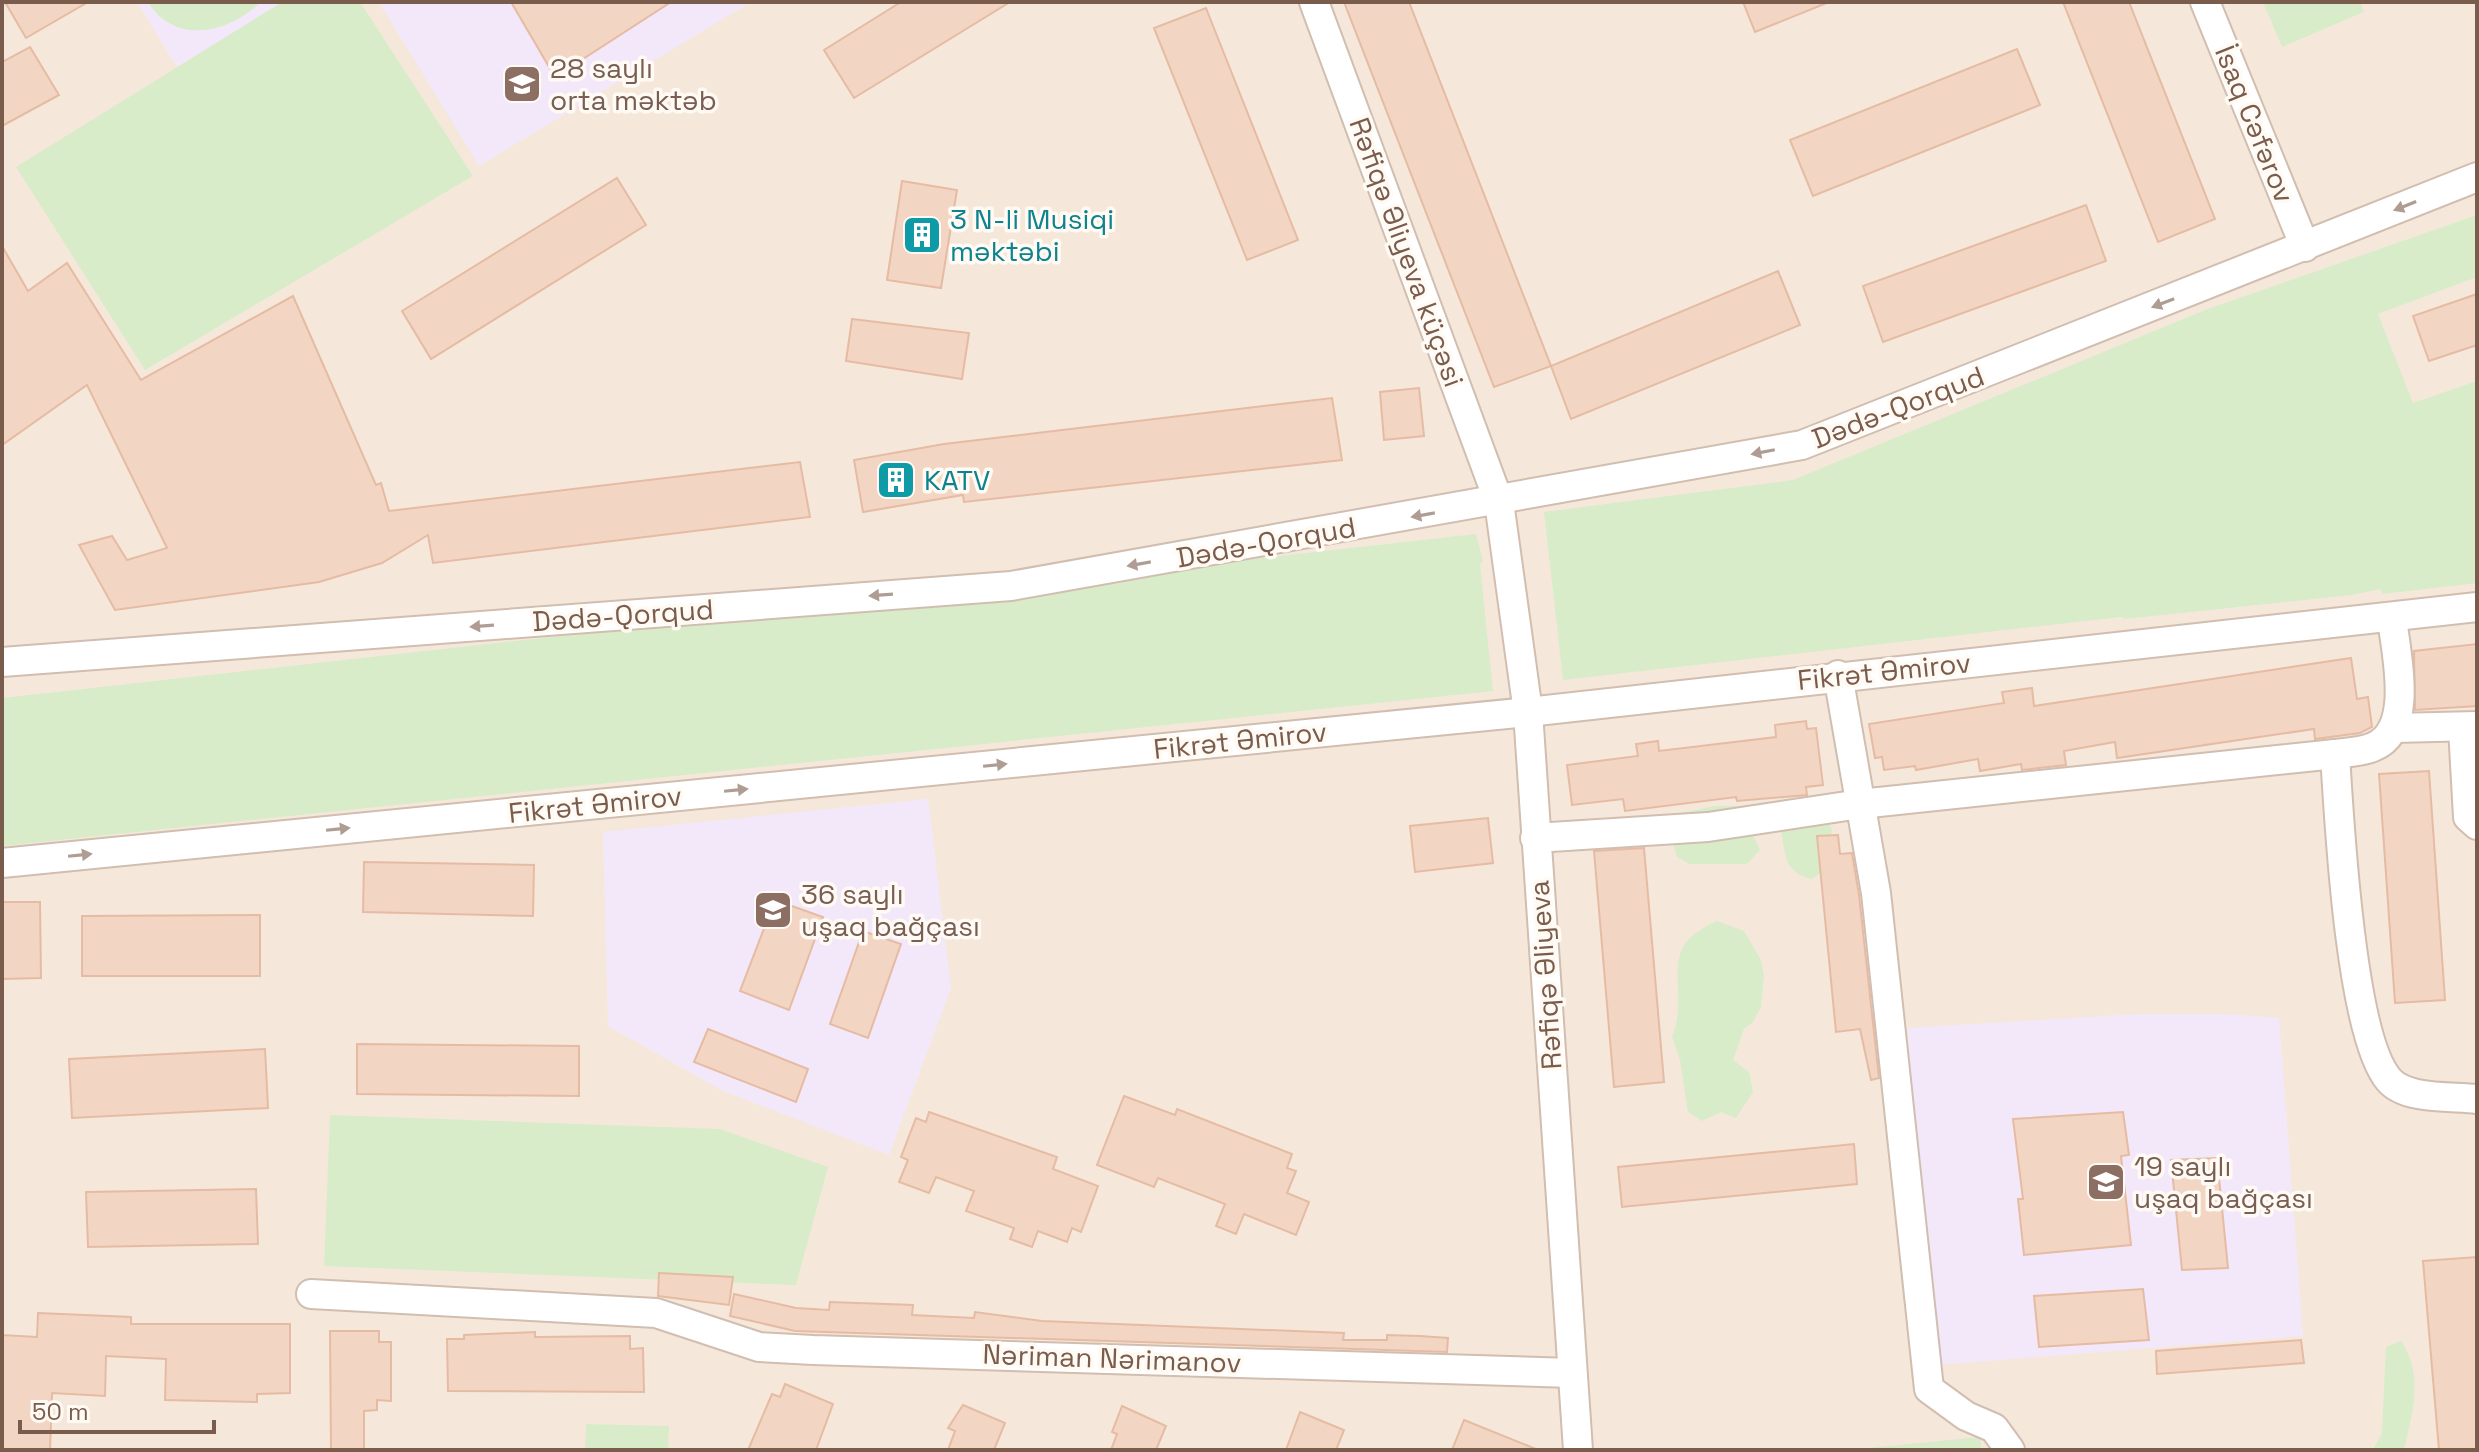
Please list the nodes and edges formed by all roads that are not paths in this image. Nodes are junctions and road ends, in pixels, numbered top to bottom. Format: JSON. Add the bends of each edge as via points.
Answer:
{"nodes":[{"id":1,"x":1314,"y":2,"type":"edge"},
{"id":2,"x":2205,"y":2,"type":"edge"},
{"id":3,"x":2477,"y":177,"type":"edge"},
{"id":4,"x":2305,"y":247,"type":"junction"},
{"id":5,"x":1499,"y":502,"type":"junction"},
{"id":6,"x":2477,"y":607,"type":"edge"},
{"id":7,"x":2392,"y":619,"type":"junction"},
{"id":8,"x":2,"y":662,"type":"edge"},
{"id":9,"x":1838,"y":675,"type":"junction"},
{"id":10,"x":1528,"y":712,"type":"junction"},
{"id":11,"x":2470,"y":727,"type":"edge"},
{"id":12,"x":2394,"y":728,"type":"junction"},
{"id":13,"x":2335,"y":754,"type":"junction"},
{"id":14,"x":1860,"y":804,"type":"junction"},
{"id":15,"x":2477,"y":825,"type":"edge"},
{"id":16,"x":1535,"y":838,"type":"junction"},
{"id":17,"x":2,"y":863,"type":"edge"},
{"id":18,"x":2477,"y":1099,"type":"edge"},
{"id":19,"x":311,"y":1294,"type":"dead end"},
{"id":20,"x":1572,"y":1373,"type":"junction"},
{"id":21,"x":1578,"y":1450,"type":"edge"},
{"id":22,"x":2010,"y":1450,"type":"edge"}],
"edges":[{"from":1,"to":5,"type":"street","name":"Rəfiqə Əliyeva küçəsi"},
{"from":2,"to":4,"type":"street","name":"İsaq Cəfərov"},
{"from":3,"to":4,"type":"street","name":"Dədə-Qorqud","one_way":true},
{"from":4,"to":5,"type":"street","name":"Dədə-Qorqud","one_way":true,"via":[[1802,445]]},
{"from":5,"to":8,"type":"street","name":"Dədə-Qorqud","one_way":true,"via":[[1011,586]]},
{"from":5,"to":10,"type":"street","name":"Rəfiqə Əliyeva"},
{"from":6,"to":7,"type":"street","name":"Fikrət Əmirov"},
{"from":7,"to":9,"type":"street","name":"Fikrət Əmirov"},
{"from":7,"to":12,"type":"street","via":[[2400,694]]},
{"from":9,"to":10,"type":"street","name":"Fikrət Əmirov"},
{"from":9,"to":14,"type":"street"},
{"from":10,"to":16,"type":"street","name":"Rəfiqə Əliyeva"},
{"from":17,"to":10,"type":"street","name":"Fikrət Əmirov","one_way":true},
{"from":11,"to":12,"type":"street"},
{"from":11,"to":15,"type":"street","via":[[2468,817]]},
{"from":12,"to":13,"type":"street","via":[[2372,748]]},
{"from":13,"to":14,"type":"street"},
{"from":13,"to":18,"type":"street","via":[[2343,870],[2362,1012],[2376,1054],[2388,1079],[2402,1090]]},
{"from":14,"to":16,"type":"street","via":[[1708,827]]},
{"from":14,"to":22,"type":"street","via":[[1876,893],[1929,1389],[1966,1416],[1994,1428]]},
{"from":16,"to":20,"type":"street","name":"Rəfiqə Əliyeva"},
{"from":19,"to":20,"type":"street","name":"Nəriman Nərimanov","via":[[656,1313],[759,1347],[799,1350]]},
{"from":20,"to":21,"type":"street","name":"Rəfiqə Əliyeva"}]}
